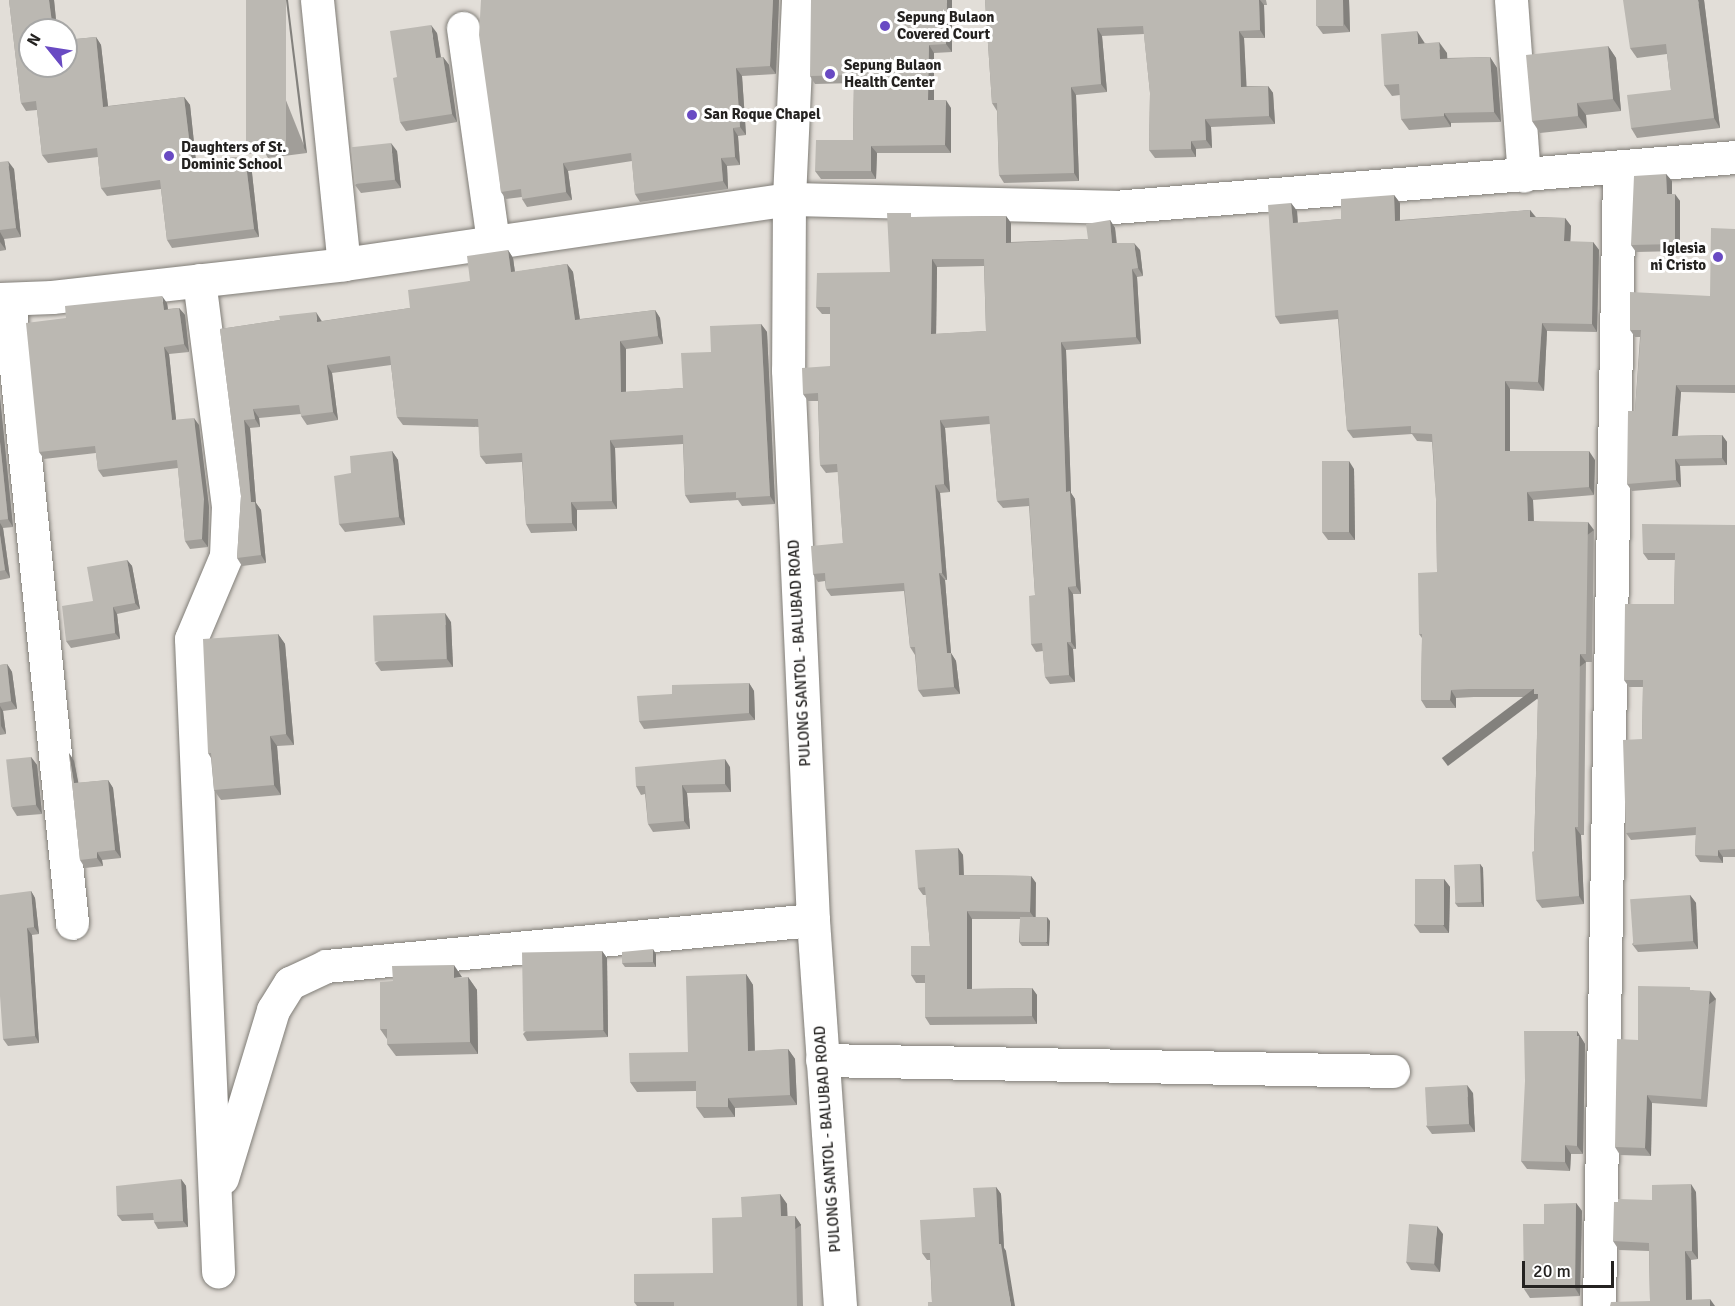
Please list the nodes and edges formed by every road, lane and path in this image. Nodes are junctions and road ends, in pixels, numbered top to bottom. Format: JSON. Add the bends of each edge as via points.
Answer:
{"nodes":[{"id":1,"x":317,"y":0,"type":"edge"},
{"id":2,"x":798,"y":0,"type":"edge"},
{"id":3,"x":1511,"y":0,"type":"edge"},
{"id":4,"x":464,"y":28,"type":"dead end"},
{"id":5,"x":1735,"y":157,"type":"edge"},
{"id":6,"x":1619,"y":167,"type":"junction"},
{"id":7,"x":1524,"y":176,"type":"junction"},
{"id":8,"x":789,"y":199,"type":"junction"},
{"id":9,"x":493,"y":241,"type":"junction"},
{"id":10,"x":344,"y":264,"type":"junction"},
{"id":11,"x":199,"y":280,"type":"junction"},
{"id":12,"x":5,"y":299,"type":"edge"},
{"id":13,"x":813,"y":920,"type":"junction"},
{"id":14,"x":72,"y":923,"type":"dead end"},
{"id":15,"x":822,"y":1060,"type":"junction"},
{"id":16,"x":1393,"y":1071,"type":"dead end"},
{"id":17,"x":215,"y":1202,"type":"junction"},
{"id":18,"x":218,"y":1271,"type":"dead end"},
{"id":19,"x":840,"y":1306,"type":"edge"},
{"id":20,"x":1599,"y":1306,"type":"edge"}],
"edges":[{"from":1,"to":10,"type":"street"},
{"from":2,"to":8,"type":"street","name":"PULONG SANTOL - BALUBAD ROAD"},
{"from":3,"to":7,"type":"street"},
{"from":4,"to":9,"type":"street"},
{"from":5,"to":6,"type":"street"},
{"from":6,"to":7,"type":"street"},
{"from":6,"to":20,"type":"street"},
{"from":7,"to":8,"type":"street","via":[[1114,207]]},
{"from":8,"to":9,"type":"street"},
{"from":8,"to":13,"type":"street","name":"PULONG SANTOL - BALUBAD ROAD","via":[[789,381]]},
{"from":9,"to":10,"type":"street"},
{"from":10,"to":11,"type":"street"},
{"from":11,"to":12,"type":"street"},
{"from":11,"to":17,"type":"street","via":[[228,506],[226,556],[191,639]]},
{"from":12,"to":14,"type":"street"},
{"from":13,"to":15,"type":"street","name":"PULONG SANTOL - BALUBAD ROAD"},
{"from":13,"to":17,"type":"street","via":[[326,966],[290,983],[273,1010]]},
{"from":15,"to":16,"type":"street"},
{"from":15,"to":19,"type":"street","name":"PULONG SANTOL - BALUBAD ROAD"},
{"from":17,"to":18,"type":"street"}]}
